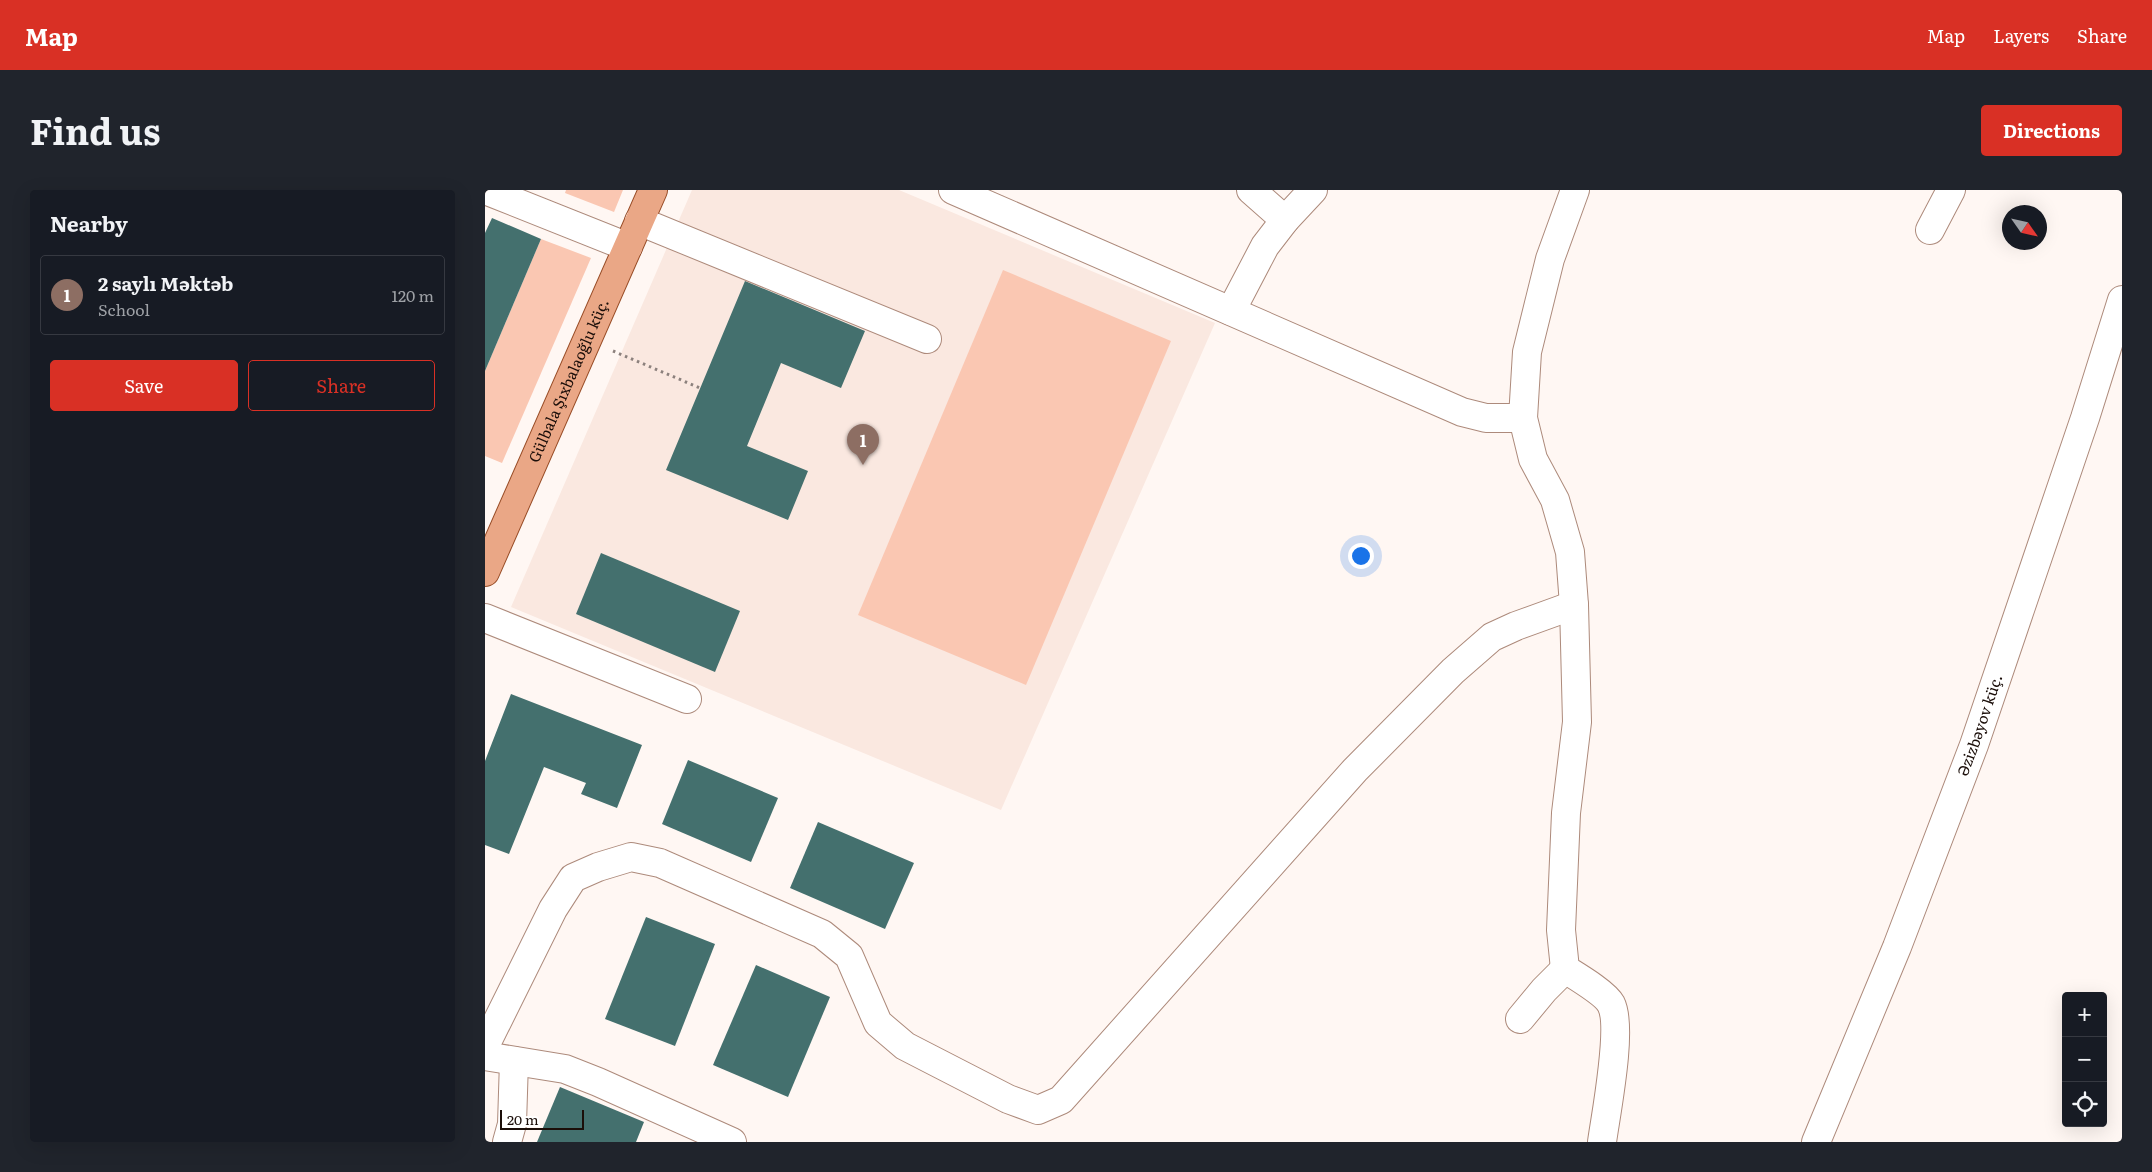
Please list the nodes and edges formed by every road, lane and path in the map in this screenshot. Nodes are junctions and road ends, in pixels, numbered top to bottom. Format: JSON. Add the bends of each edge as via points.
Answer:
{"nodes":[{"id":1,"x":485,"y":190,"type":"edge"},
{"id":2,"x":653,"y":190,"type":"edge"},
{"id":3,"x":953,"y":190,"type":"edge"},
{"id":4,"x":1251,"y":190,"type":"edge"},
{"id":5,"x":1313,"y":190,"type":"edge"},
{"id":6,"x":1575,"y":190,"type":"edge"},
{"id":7,"x":1951,"y":190,"type":"edge"},
{"id":8,"x":1285,"y":220,"type":"junction"},
{"id":9,"x":639,"y":221,"type":"junction"},
{"id":10,"x":1930,"y":230,"type":"dead end"},
{"id":11,"x":628,"y":247,"type":"junction"},
{"id":12,"x":2122,"y":300,"type":"edge"},
{"id":13,"x":1231,"y":311,"type":"junction"},
{"id":14,"x":927,"y":339,"type":"dead end"},
{"id":15,"x":587,"y":340,"type":"junction"},
{"id":16,"x":700,"y":388,"type":"dead end"},
{"id":17,"x":1523,"y":418,"type":"junction"},
{"id":18,"x":486,"y":568,"type":"edge"},
{"id":19,"x":1574,"y":606,"type":"junction"},
{"id":20,"x":485,"y":618,"type":"edge"},
{"id":21,"x":687,"y":698,"type":"dead end"},
{"id":22,"x":1565,"y":969,"type":"junction"},
{"id":23,"x":1520,"y":1019,"type":"dead end"},
{"id":24,"x":485,"y":1046,"type":"edge"},
{"id":25,"x":485,"y":1056,"type":"edge"},
{"id":26,"x":514,"y":1061,"type":"junction"},
{"id":27,"x":507,"y":1142,"type":"edge"},
{"id":28,"x":732,"y":1142,"type":"edge"},
{"id":29,"x":1602,"y":1142,"type":"edge"},
{"id":30,"x":1816,"y":1142,"type":"edge"}],
"edges":[{"from":1,"to":11,"type":"street"},
{"from":2,"to":9,"type":"main road","name":"Gülbala Şıxbalaoğlu küç."},
{"from":3,"to":13,"type":"street"},
{"from":4,"to":8,"type":"street"},
{"from":5,"to":8,"type":"street"},
{"from":6,"to":17,"type":"street","via":[[1550,259],[1527,352]]},
{"from":7,"to":10,"type":"street"},
{"from":8,"to":13,"type":"street","via":[[1265,246]]},
{"from":9,"to":11,"type":"main road","name":"Gülbala Şıxbalaoğlu küç."},
{"from":9,"to":14,"type":"street"},
{"from":11,"to":15,"type":"main road","name":"Gülbala Şıxbalaoğlu küç."},
{"from":12,"to":30,"type":"street","name":"Əzizbəyov küç.","via":[[1974,745],[1897,947]]},
{"from":13,"to":17,"type":"street","via":[[1461,412],[1486,418]]},
{"from":15,"to":16,"type":"path"},
{"from":15,"to":18,"type":"main road","name":"Gülbala Şıxbalaoğlu küç."},
{"from":17,"to":19,"type":"street","via":[[1533,459],[1555,500],[1570,552]]},
{"from":19,"to":22,"type":"street","via":[[1577,722],[1566,813],[1561,930]]},
{"from":19,"to":24,"type":"street","via":[[1492,637],[1453,671],[1355,770],[1061,1100],[1038,1110],[1009,1099],[905,1046],[878,1022],[849,956],[822,934],[660,863],[631,857],[573,878],[553,909]]},
{"from":20,"to":21,"type":"street"},
{"from":22,"to":23,"type":"street"},
{"from":22,"to":29,"type":"street","via":[[1611,1004],[1616,1029]]},
{"from":25,"to":26,"type":"street"},
{"from":26,"to":27,"type":"street","via":[[512,1124]]},
{"from":26,"to":28,"type":"street","via":[[573,1072]]}]}
